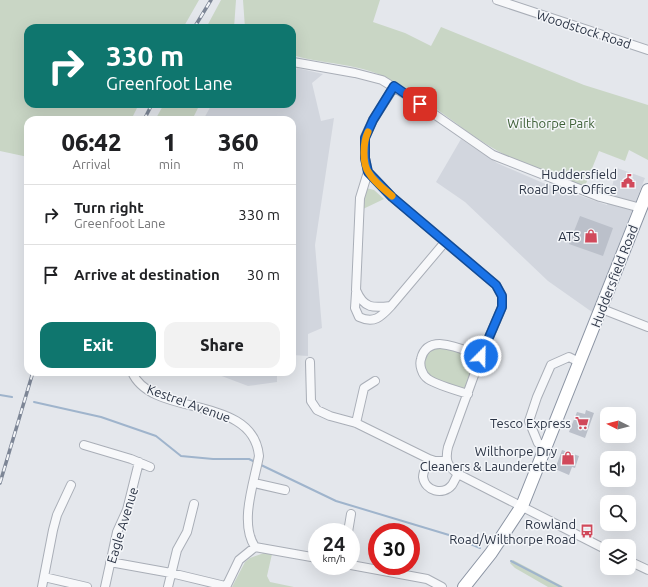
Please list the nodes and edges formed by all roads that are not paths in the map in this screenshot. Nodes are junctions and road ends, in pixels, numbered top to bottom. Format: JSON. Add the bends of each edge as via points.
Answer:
{"nodes":[{"id":1,"x":497,"y":0,"type":"edge"},
{"id":2,"x":648,"y":50,"type":"edge"},
{"id":3,"x":296,"y":63,"type":"edge"},
{"id":4,"x":394,"y":86,"type":"junction"},
{"id":5,"x":368,"y":172,"type":"junction"},
{"id":6,"x":648,"y":192,"type":"edge"},
{"id":7,"x":641,"y":208,"type":"junction"},
{"id":8,"x":445,"y":242,"type":"junction"},
{"id":9,"x":356,"y":290,"type":"junction"},
{"id":10,"x":391,"y":306,"type":"junction"},
{"id":11,"x":602,"y":309,"type":"junction"},
{"id":12,"x":648,"y":327,"type":"edge"},
{"id":13,"x":481,"y":356,"type":"junction"},
{"id":14,"x":310,"y":362,"type":"dead end"},
{"id":15,"x":579,"y":362,"type":"junction"},
{"id":16,"x":135,"y":376,"type":"edge"},
{"id":17,"x":374,"y":381,"type":"dead end"},
{"id":18,"x":468,"y":394,"type":"junction"},
{"id":19,"x":356,"y":423,"type":"junction"},
{"id":20,"x":84,"y":445,"type":"dead end"},
{"id":21,"x":546,"y":447,"type":"junction"},
{"id":22,"x":429,"y":459,"type":"junction"},
{"id":23,"x":446,"y":461,"type":"junction"},
{"id":24,"x":139,"y":462,"type":"junction"},
{"id":25,"x":150,"y":467,"type":"dead end"},
{"id":26,"x":458,"y":474,"type":"junction"},
{"id":27,"x":254,"y":483,"type":"junction"},
{"id":28,"x":71,"y":485,"type":"dead end"},
{"id":29,"x":285,"y":490,"type":"dead end"},
{"id":30,"x":194,"y":504,"type":"dead end"},
{"id":31,"x":522,"y":506,"type":"junction"},
{"id":32,"x":352,"y":514,"type":"dead end"},
{"id":33,"x":350,"y":523,"type":"edge"},
{"id":34,"x":600,"y":546,"type":"edge"},
{"id":35,"x":255,"y":547,"type":"junction"},
{"id":36,"x":308,"y":556,"type":"edge"},
{"id":37,"x":110,"y":562,"type":"junction"},
{"id":38,"x":636,"y":564,"type":"edge"},
{"id":39,"x":360,"y":567,"type":"edge"},
{"id":40,"x":648,"y":570,"type":"edge"},
{"id":41,"x":172,"y":573,"type":"junction"},
{"id":42,"x":44,"y":578,"type":"junction"},
{"id":43,"x":225,"y":586,"type":"edge"},
{"id":44,"x":42,"y":587,"type":"edge"},
{"id":45,"x":87,"y":587,"type":"edge"},
{"id":46,"x":105,"y":587,"type":"edge"},
{"id":47,"x":168,"y":587,"type":"edge"},
{"id":48,"x":442,"y":587,"type":"edge"},
{"id":49,"x":464,"y":587,"type":"edge"}],
"edges":[{"from":1,"to":2,"type":"street","name":"Woodstock Road"},
{"from":3,"to":4,"type":"street","via":[[372,76]]},
{"from":4,"to":5,"type":"street","via":[[365,138]]},
{"from":4,"to":7,"type":"street","via":[[493,155],[600,197]]},
{"from":5,"to":8,"type":"street","via":[[392,197]]},
{"from":5,"to":9,"type":"street","via":[[360,198]]},
{"from":6,"to":7,"type":"highway","name":"Huddersfield Road"},
{"from":7,"to":11,"type":"highway","name":"Huddersfield Road"},
{"from":8,"to":10,"type":"street"},
{"from":8,"to":13,"type":"street","via":[[496,285],[502,296],[502,307]]},
{"from":9,"to":10,"type":"street","via":[[360,300],[374,308]]},
{"from":9,"to":10,"type":"street","via":[[355,308],[359,317],[365,320],[380,318]]},
{"from":11,"to":12,"type":"street"},
{"from":11,"to":15,"type":"highway","name":"Huddersfield Road"},
{"from":13,"to":18,"type":"street"},
{"from":13,"to":18,"type":"street","via":[[439,343],[424,351],[420,361],[422,371],[428,379]]},
{"from":14,"to":19,"type":"street","via":[[311,401],[318,410],[330,416]]},
{"from":15,"to":21,"type":"highway","name":"Huddersfield Road"},
{"from":15,"to":21,"type":"street","via":[[569,357],[551,365],[537,396],[528,421],[538,443]]},
{"from":16,"to":27,"type":"street","name":"Kestrel Avenue","via":[[142,386],[154,393],[240,423],[255,441],[259,456]]},
{"from":17,"to":19,"type":"street","via":[[364,388]]},
{"from":18,"to":23,"type":"street","via":[[448,447]]},
{"from":19,"to":22,"type":"street"},
{"from":20,"to":24,"type":"street"},
{"from":21,"to":31,"type":"highway","name":"Huddersfield Road"},
{"from":22,"to":23,"type":"street"},
{"from":22,"to":26,"type":"street","via":[[423,477],[433,490],[448,488]]},
{"from":23,"to":26,"type":"street"},
{"from":24,"to":25,"type":"street"},
{"from":24,"to":37,"type":"street","name":"Eagle Avenue"},
{"from":26,"to":31,"type":"street"},
{"from":27,"to":29,"type":"street"},
{"from":27,"to":35,"type":"street","name":"Kestrel Avenue","via":[[247,522],[249,537]]},
{"from":28,"to":42,"type":"street","via":[[55,523]]},
{"from":30,"to":41,"type":"street","via":[[187,532],[177,550]]},
{"from":31,"to":34,"type":"street"},
{"from":31,"to":49,"type":"highway","name":"Huddersfield Road","via":[[491,553]]},
{"from":32,"to":33,"type":"street"},
{"from":35,"to":36,"type":"street"},
{"from":35,"to":43,"type":"street","via":[[239,560]]},
{"from":37,"to":41,"type":"street"},
{"from":37,"to":46,"type":"street","name":"Eagle Avenue"},
{"from":38,"to":40,"type":"street"},
{"from":39,"to":48,"type":"street","via":[[426,579]]},
{"from":41,"to":43,"type":"street"},
{"from":41,"to":47,"type":"street"},
{"from":42,"to":44,"type":"street"},
{"from":42,"to":45,"type":"street"}]}
